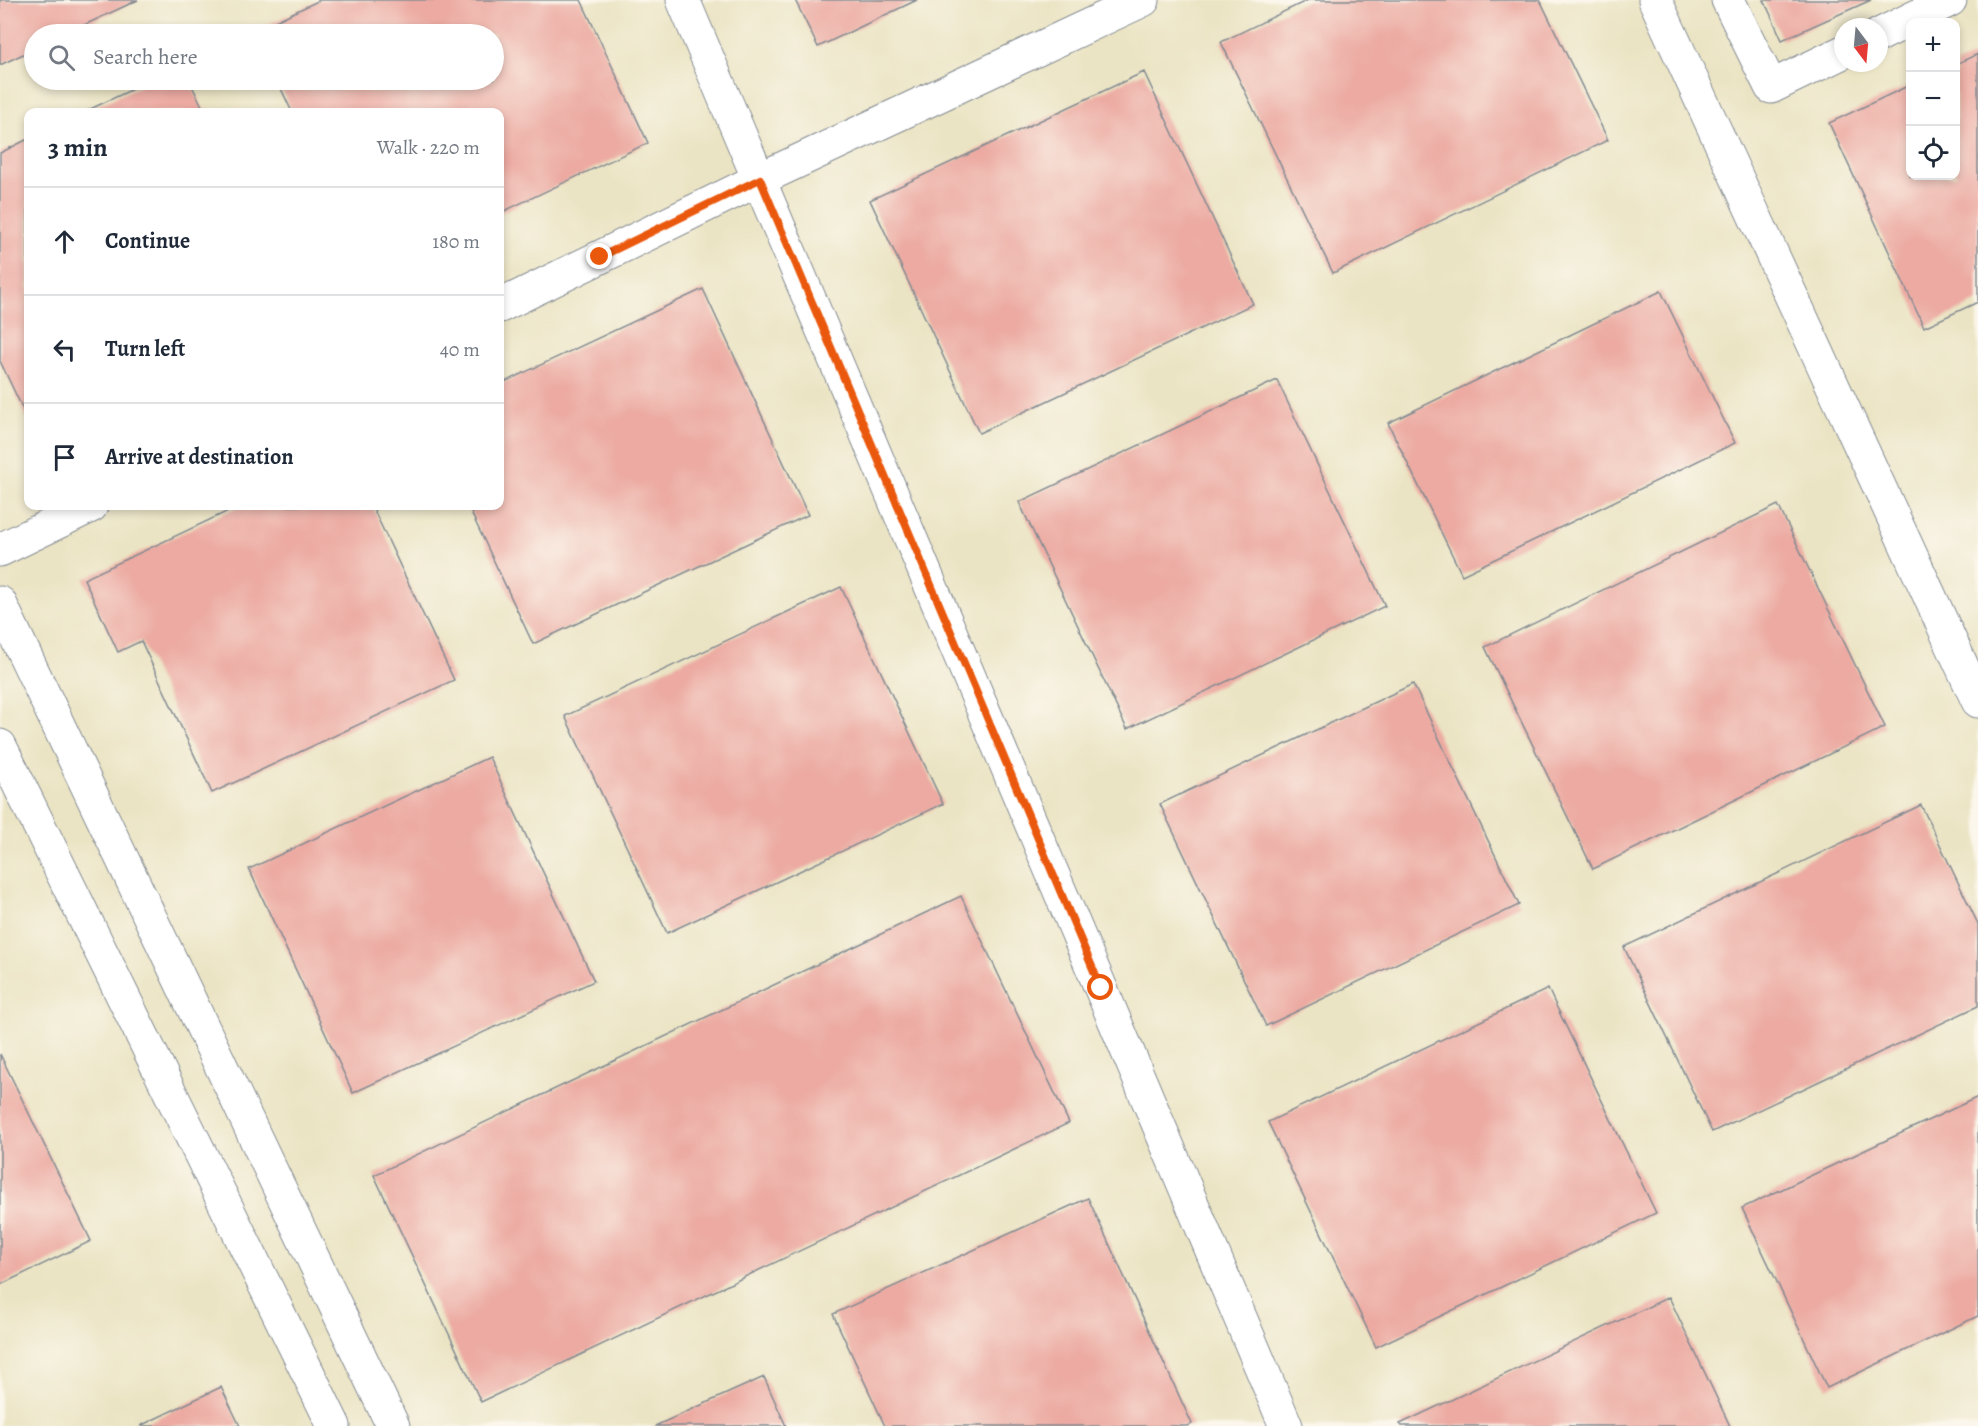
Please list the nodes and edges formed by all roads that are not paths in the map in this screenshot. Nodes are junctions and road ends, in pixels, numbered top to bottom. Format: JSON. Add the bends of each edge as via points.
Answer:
{"nodes":[{"id":1,"x":683,"y":0,"type":"edge"},
{"id":2,"x":1143,"y":0,"type":"edge"},
{"id":3,"x":1655,"y":0,"type":"edge"},
{"id":4,"x":1728,"y":0,"type":"edge"},
{"id":5,"x":1950,"y":0,"type":"edge"},
{"id":6,"x":1888,"y":30,"type":"edge"},
{"id":7,"x":1834,"y":56,"type":"edge"},
{"id":8,"x":760,"y":179,"type":"junction"},
{"id":9,"x":504,"y":304,"type":"edge"},
{"id":10,"x":83,"y":510,"type":"edge"},
{"id":11,"x":0,"y":550,"type":"edge"},
{"id":12,"x":0,"y":603,"type":"edge"},
{"id":13,"x":1978,"y":701,"type":"edge"},
{"id":14,"x":0,"y":746,"type":"edge"},
{"id":15,"x":334,"y":1426,"type":"edge"},
{"id":16,"x":393,"y":1426,"type":"edge"},
{"id":17,"x":1286,"y":1426,"type":"edge"}],
"edges":[{"from":1,"to":8,"type":"street"},
{"from":2,"to":8,"type":"street"},
{"from":3,"to":13,"type":"street"},
{"from":4,"to":7,"type":"street","via":[[1771,87]]},
{"from":5,"to":6,"type":"street"},
{"from":8,"to":9,"type":"street"},
{"from":8,"to":17,"type":"street"},
{"from":10,"to":11,"type":"street"},
{"from":12,"to":16,"type":"street"},
{"from":14,"to":15,"type":"street"}]}
